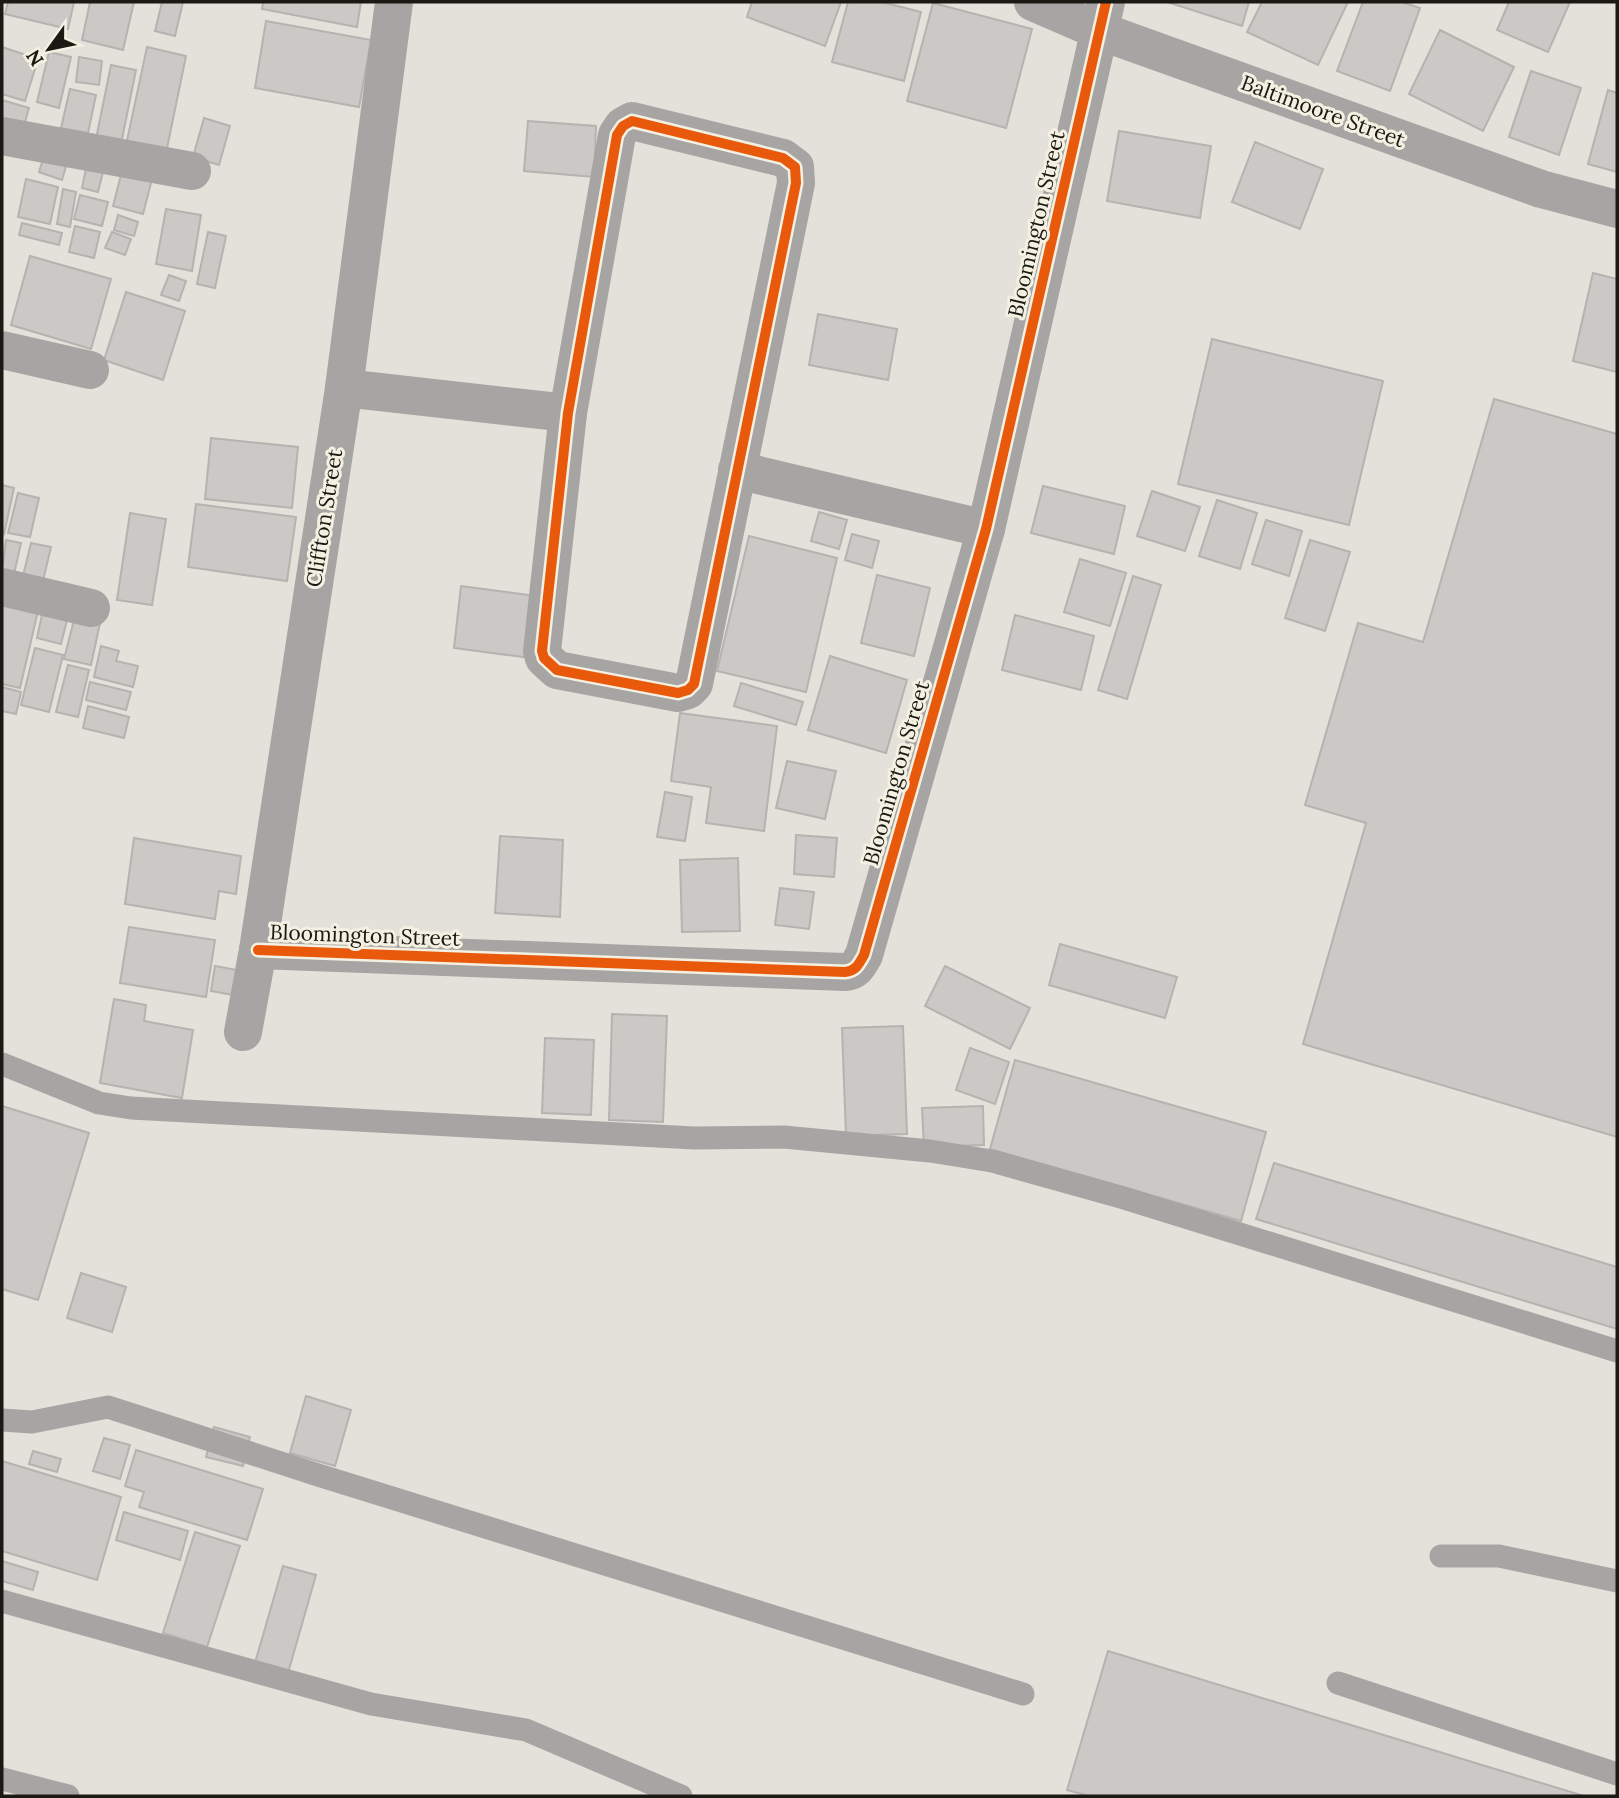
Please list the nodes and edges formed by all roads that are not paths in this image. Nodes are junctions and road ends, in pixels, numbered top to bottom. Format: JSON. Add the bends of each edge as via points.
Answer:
{"nodes":[{"id":1,"x":394,"y":2,"type":"edge"},
{"id":2,"x":1033,"y":2,"type":"edge"},
{"id":3,"x":1103,"y":16,"type":"edge"},
{"id":4,"x":2,"y":136,"type":"edge"},
{"id":5,"x":192,"y":171,"type":"dead end"},
{"id":6,"x":1617,"y":209,"type":"edge"},
{"id":7,"x":2,"y":351,"type":"edge"},
{"id":8,"x":90,"y":369,"type":"dead end"},
{"id":9,"x":344,"y":388,"type":"junction"},
{"id":10,"x":568,"y":413,"type":"junction"},
{"id":11,"x":737,"y":470,"type":"junction"},
{"id":12,"x":986,"y":529,"type":"junction"},
{"id":13,"x":2,"y":587,"type":"edge"},
{"id":14,"x":91,"y":608,"type":"dead end"},
{"id":15,"x":257,"y":950,"type":"junction"},
{"id":16,"x":243,"y":1032,"type":"dead end"},
{"id":17,"x":2,"y":1064,"type":"edge"},
{"id":18,"x":1617,"y":1351,"type":"edge"},
{"id":19,"x":2,"y":1420,"type":"edge"},
{"id":20,"x":1441,"y":1556,"type":"dead end"},
{"id":21,"x":1617,"y":1581,"type":"edge"},
{"id":22,"x":2,"y":1601,"type":"edge"},
{"id":23,"x":1339,"y":1683,"type":"dead end"},
{"id":24,"x":1023,"y":1694,"type":"dead end"},
{"id":25,"x":1617,"y":1774,"type":"edge"},
{"id":26,"x":2,"y":1779,"type":"edge"},
{"id":27,"x":68,"y":1796,"type":"edge"},
{"id":28,"x":681,"y":1796,"type":"edge"}],
"edges":[{"from":1,"to":9,"type":"street","name":"Cliffton Street"},
{"from":2,"to":3,"type":"street","name":"Baltimoore Street"},
{"from":3,"to":6,"type":"street","name":"Baltimoore Street","via":[[1541,188]]},
{"from":3,"to":12,"type":"street","name":"Bloomington Street"},
{"from":4,"to":5,"type":"street"},
{"from":7,"to":8,"type":"street"},
{"from":9,"to":10,"type":"street"},
{"from":9,"to":15,"type":"street","name":"Cliffton Street"},
{"from":10,"to":11,"type":"street","via":[[542,651],[557,670],[678,693],[694,684]]},
{"from":10,"to":11,"type":"street","via":[[617,135],[623,127],[632,121],[783,158],[795,167],[796,183]]},
{"from":11,"to":12,"type":"street"},
{"from":12,"to":15,"type":"street","name":"Bloomington Street","via":[[864,955],[853,971]]},
{"from":13,"to":14,"type":"street"},
{"from":15,"to":16,"type":"street","name":"Cliffton Street"},
{"from":17,"to":18,"type":"lane","via":[[99,1103],[131,1108],[694,1138],[784,1137],[992,1161]]},
{"from":19,"to":24,"type":"lane","via":[[32,1423],[108,1407]]},
{"from":20,"to":21,"type":"lane","via":[[1499,1556]]},
{"from":22,"to":28,"type":"lane","via":[[371,1704],[526,1730]]},
{"from":23,"to":25,"type":"lane"},
{"from":26,"to":27,"type":"lane"}]}
